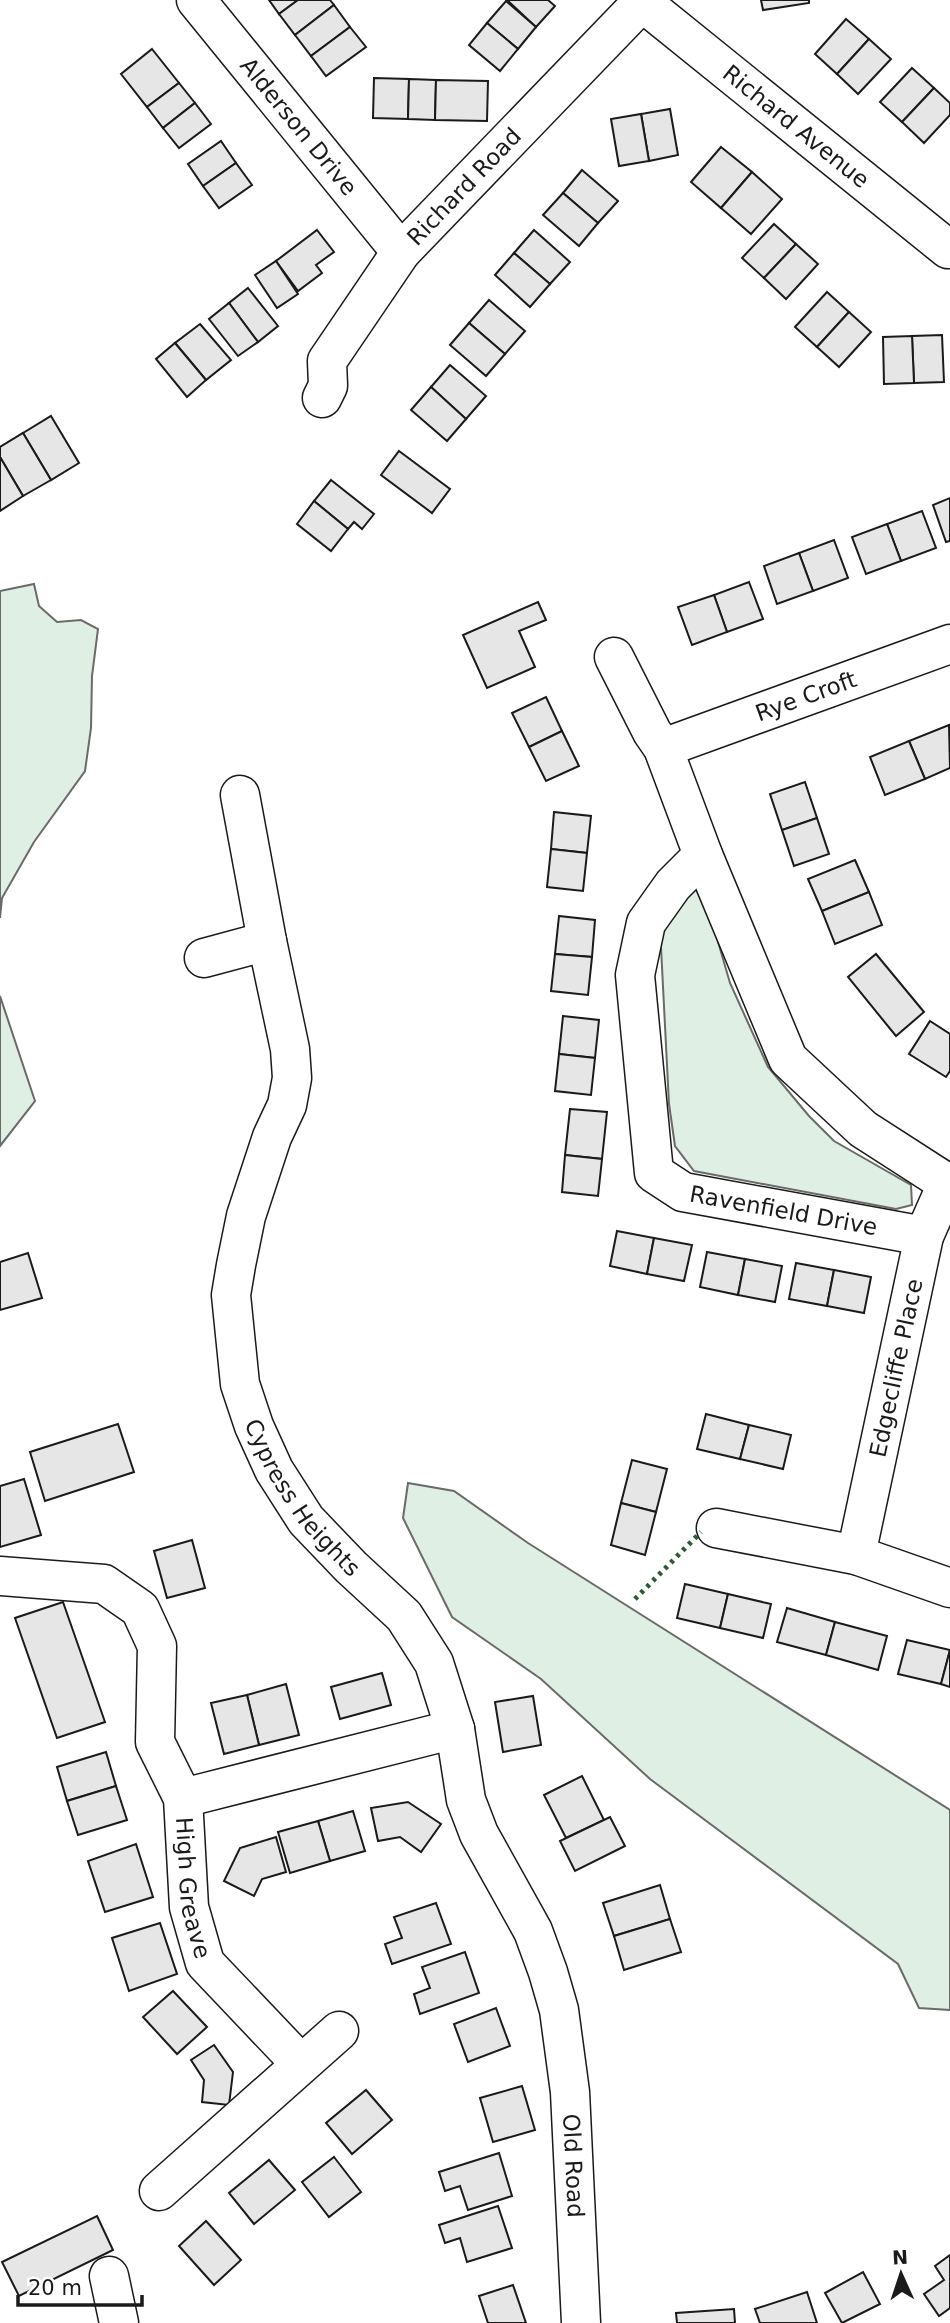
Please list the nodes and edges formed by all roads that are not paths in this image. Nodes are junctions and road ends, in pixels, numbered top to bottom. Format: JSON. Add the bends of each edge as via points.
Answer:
{"nodes":[{"id":1,"x":196,"y":0,"type":"edge"},
{"id":2,"x":643,"y":1,"type":"edge"},
{"id":3,"x":948,"y":249,"type":"edge"},
{"id":4,"x":401,"y":252,"type":"junction"},
{"id":5,"x":322,"y":398,"type":"dead end"},
{"id":6,"x":950,"y":644,"type":"edge"},
{"id":7,"x":614,"y":656,"type":"dead end"},
{"id":8,"x":663,"y":748,"type":"junction"},
{"id":9,"x":240,"y":795,"type":"dead end"},
{"id":10,"x":703,"y":855,"type":"junction"},
{"id":11,"x":267,"y":941,"type":"junction"},
{"id":12,"x":204,"y":958,"type":"dead end"},
{"id":13,"x":949,"y":1185,"type":"edge"},
{"id":14,"x":924,"y":1236,"type":"junction"},
{"id":15,"x":716,"y":1528,"type":"dead end"},
{"id":16,"x":856,"y":1555,"type":"junction"},
{"id":17,"x":0,"y":1576,"type":"edge"},
{"id":18,"x":950,"y":1588,"type":"edge"},
{"id":19,"x":454,"y":1729,"type":"junction"},
{"id":20,"x":183,"y":1798,"type":"junction"},
{"id":21,"x":559,"y":2010,"type":"joint"},
{"id":22,"x":339,"y":2031,"type":"dead end"},
{"id":23,"x":301,"y":2064,"type":"junction"},
{"id":24,"x":159,"y":2190,"type":"dead end"},
{"id":25,"x":109,"y":2276,"type":"dead end"},
{"id":26,"x":119,"y":2323,"type":"edge"},
{"id":27,"x":581,"y":2323,"type":"edge"}],
"edges":[{"from":1,"to":4,"type":"street","name":"Alderson Drive"},
{"from":2,"to":3,"type":"street","name":"Richard Avenue"},
{"from":2,"to":4,"type":"street","name":"Richard Road"},
{"from":4,"to":5,"type":"street","name":"Richard Road","via":[[327,362],[328,386]]},
{"from":6,"to":8,"type":"street","name":"Rye Croft"},
{"from":7,"to":8,"type":"street"},
{"from":8,"to":10,"type":"street"},
{"from":9,"to":11,"type":"street","name":"Cypress Heights"},
{"from":10,"to":13,"type":"street","via":[[788,1059],[863,1129]]},
{"from":10,"to":14,"type":"street","name":"Ravenfield Drive","via":[[673,885],[646,923],[635,975],[654,1173],[683,1192]]},
{"from":11,"to":12,"type":"street"},
{"from":11,"to":19,"type":"street","name":"Cypress Heights","via":[[292,1078],[287,1105],[249,1205],[236,1265],[231,1295],[240,1384],[274,1470],[306,1520],[404,1616],[434,1663]]},
{"from":13,"to":14,"type":"street","name":"Edgecliffe Place"},
{"from":14,"to":16,"type":"street","name":"Edgecliffe Place"},
{"from":15,"to":16,"type":"street"},
{"from":16,"to":18,"type":"street"},
{"from":17,"to":20,"type":"street","name":"High Greave","via":[[104,1584],[141,1609],[157,1646],[155,1742]]},
{"from":19,"to":20,"type":"street","name":"High Greave"},
{"from":19,"to":21,"type":"street","name":"Cypress Heights","via":[[466,1800],[479,1834],[533,1931]]},
{"from":20,"to":23,"type":"street","name":"High Greave","via":[[189,1907],[205,1963]]},
{"from":21,"to":27,"type":"street","name":"Old Road","via":[[570,2092]]},
{"from":22,"to":23,"type":"street"},
{"from":23,"to":24,"type":"street"},
{"from":25,"to":26,"type":"street"}]}
